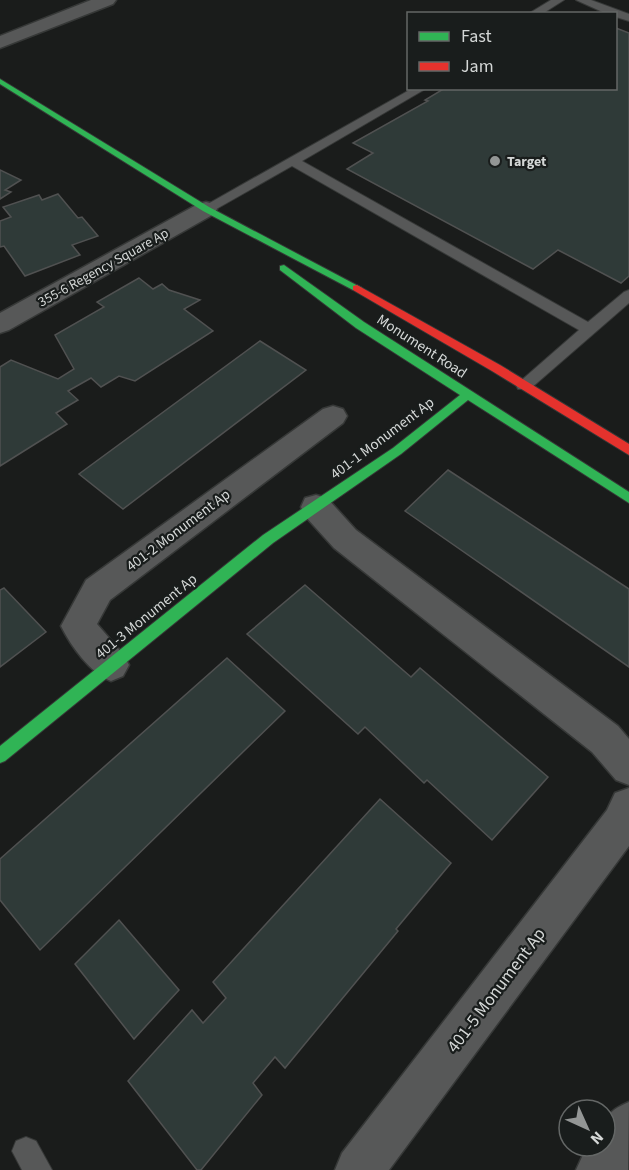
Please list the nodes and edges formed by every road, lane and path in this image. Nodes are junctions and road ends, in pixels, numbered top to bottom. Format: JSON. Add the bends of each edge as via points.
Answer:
{"nodes":[{"id":1,"x":107,"y":0,"type":"edge"},
{"id":2,"x":559,"y":0,"type":"edge"},
{"id":3,"x":581,"y":0,"type":"edge"},
{"id":4,"x":537,"y":12,"type":"edge"},
{"id":5,"x":613,"y":12,"type":"edge"},
{"id":6,"x":0,"y":42,"type":"edge"},
{"id":7,"x":0,"y":81,"type":"edge"},
{"id":8,"x":418,"y":90,"type":"edge"},
{"id":9,"x":293,"y":161,"type":"junction"},
{"id":10,"x":206,"y":209,"type":"junction"},
{"id":11,"x":629,"y":295,"type":"edge"},
{"id":12,"x":0,"y":324,"type":"edge"},
{"id":13,"x":589,"y":329,"type":"junction"},
{"id":14,"x":524,"y":384,"type":"junction"},
{"id":15,"x":467,"y":395,"type":"junction"},
{"id":16,"x":333,"y":416,"type":"dead end"},
{"id":17,"x":629,"y":450,"type":"edge"},
{"id":18,"x":629,"y":498,"type":"edge"},
{"id":19,"x":316,"y":507,"type":"junction"},
{"id":20,"x":111,"y":665,"type":"junction"},
{"id":21,"x":0,"y":756,"type":"edge"},
{"id":22,"x":629,"y":767,"type":"edge"},
{"id":23,"x":629,"y":807,"type":"edge"},
{"id":24,"x":629,"y":1126,"type":"edge"},
{"id":25,"x":359,"y":1170,"type":"edge"},
{"id":26,"x":600,"y":1170,"type":"edge"}],
"edges":[{"from":1,"to":6,"type":"street"},
{"from":2,"to":4,"type":"lane"},
{"from":3,"to":5,"type":"lane"},
{"from":7,"to":10,"type":"main road","name":"Monument Road"},
{"from":8,"to":9,"type":"lane"},
{"from":9,"to":10,"type":"lane"},
{"from":9,"to":13,"type":"lane"},
{"from":10,"to":12,"type":"street","name":"355-6 Regency Square Ap"},
{"from":10,"to":14,"type":"main road","name":"Monument Road","via":[[381,301]]},
{"from":10,"to":15,"type":"main road","name":"Monument Road","via":[[360,326]]},
{"from":11,"to":13,"type":"lane"},
{"from":13,"to":14,"type":"lane"},
{"from":14,"to":17,"type":"main road","name":"Monument Road"},
{"from":15,"to":18,"type":"main road","name":"Monument Road"},
{"from":15,"to":19,"type":"main road","name":"401-1 Monument Ap","via":[[397,451]]},
{"from":16,"to":20,"type":"street","name":"401-2 Monument Ap","via":[[98,590],[78,626]]},
{"from":19,"to":20,"type":"main road","name":"401-3 Monument Ap","via":[[268,539]]},
{"from":19,"to":22,"type":"street","via":[[345,539],[605,739]]},
{"from":20,"to":21,"type":"main road","name":"401-3 Monument Ap"},
{"from":23,"to":25,"type":"street","name":"401-5 Monument Ap","via":[[621,824]]},
{"from":24,"to":26,"type":"street"}]}
